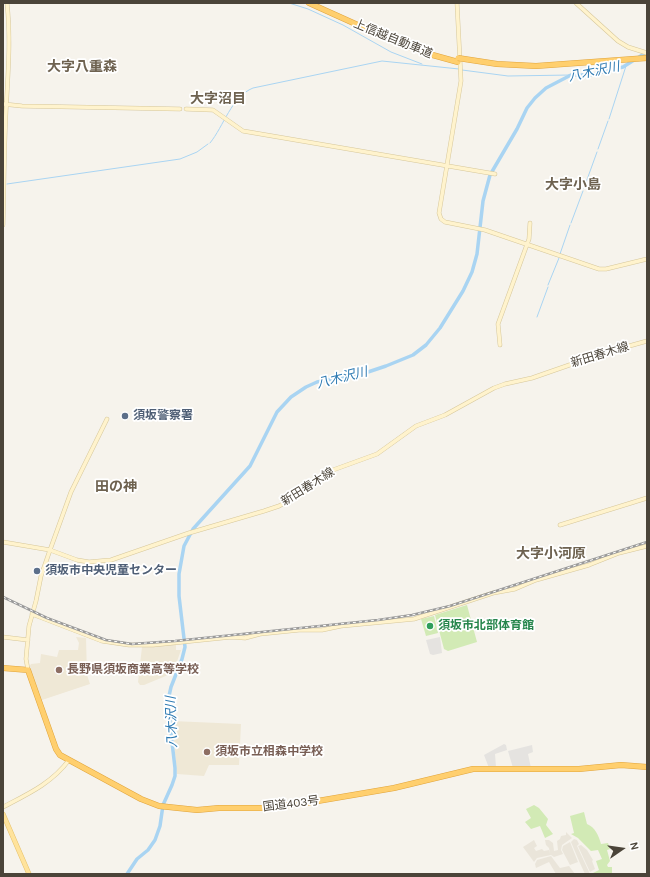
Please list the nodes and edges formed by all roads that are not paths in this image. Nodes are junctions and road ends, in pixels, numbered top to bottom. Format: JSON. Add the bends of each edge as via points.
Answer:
{"nodes":[{"id":1,"x":7,"y":3,"type":"edge"},
{"id":2,"x":309,"y":3,"type":"edge"},
{"id":3,"x":318,"y":3,"type":"edge"},
{"id":4,"x":457,"y":3,"type":"edge"},
{"id":5,"x":576,"y":3,"type":"edge"},
{"id":6,"x":645,"y":52,"type":"edge"},
{"id":7,"x":647,"y":58,"type":"edge"},
{"id":8,"x":458,"y":60,"type":"junction"},
{"id":9,"x":647,"y":61,"type":"edge"},
{"id":10,"x":5,"y":104,"type":"edge"},
{"id":11,"x":180,"y":109,"type":"dead end"},
{"id":12,"x":186,"y":109,"type":"dead end"},
{"id":13,"x":447,"y":166,"type":"junction"},
{"id":14,"x":495,"y":174,"type":"dead end"},
{"id":15,"x":530,"y":223,"type":"dead end"},
{"id":16,"x":3,"y":224,"type":"edge"},
{"id":17,"x":527,"y":244,"type":"junction"},
{"id":18,"x":647,"y":259,"type":"edge"},
{"id":19,"x":647,"y":341,"type":"edge"},
{"id":20,"x":500,"y":345,"type":"dead end"},
{"id":21,"x":107,"y":419,"type":"dead end"},
{"id":22,"x":647,"y":498,"type":"edge"},
{"id":23,"x":560,"y":525,"type":"dead end"},
{"id":24,"x":3,"y":542,"type":"edge"},
{"id":25,"x":647,"y":546,"type":"edge"},
{"id":26,"x":50,"y":550,"type":"junction"},
{"id":27,"x":32,"y":614,"type":"junction"},
{"id":28,"x":3,"y":637,"type":"edge"},
{"id":29,"x":28,"y":640,"type":"junction"},
{"id":30,"x":3,"y":668,"type":"edge"},
{"id":31,"x":28,"y":670,"type":"junction"},
{"id":32,"x":69,"y":760,"type":"junction"},
{"id":33,"x":647,"y":767,"type":"edge"},
{"id":34,"x":3,"y":807,"type":"edge"},
{"id":35,"x":3,"y":814,"type":"edge"},
{"id":36,"x":29,"y":874,"type":"edge"}],
"edges":[{"from":1,"to":10,"type":"street","via":[[10,30]]},
{"from":2,"to":8,"type":"highway","name":"上信越自動車道","via":[[400,44]]},
{"from":3,"to":8,"type":"highway","name":"上信越自動車道","via":[[400,41]]},
{"from":4,"to":13,"type":"street","via":[[461,86]]},
{"from":5,"to":6,"type":"street","via":[[618,42]]},
{"from":7,"to":8,"type":"highway","name":"上信越自動車道","bridge":true,"via":[[536,66]]},
{"from":8,"to":9,"type":"highway","name":"上信越自動車道","bridge":true,"via":[[497,68],[532,69]]},
{"from":10,"to":11,"type":"street"},
{"from":10,"to":16,"type":"street"},
{"from":12,"to":13,"type":"street","via":[[213,110],[243,131]]},
{"from":13,"to":14,"type":"street"},
{"from":13,"to":17,"type":"street","via":[[439,215],[441,219]]},
{"from":15,"to":17,"type":"street"},
{"from":17,"to":18,"type":"street","via":[[598,269]]},
{"from":17,"to":20,"type":"street","via":[[498,324]]},
{"from":19,"to":26,"type":"street","name":"新田春木線","via":[[494,388],[416,426],[377,454],[333,470],[302,494],[278,506],[136,550],[119,558],[89,562]]},
{"from":21,"to":26,"type":"street","via":[[71,492]]},
{"from":22,"to":23,"type":"street"},
{"from":24,"to":26,"type":"street","name":"新田春木線"},
{"from":25,"to":27,"type":"street","via":[[414,619],[320,630],[188,642],[116,644],[90,637]]},
{"from":26,"to":27,"type":"street"},
{"from":27,"to":29,"type":"street"},
{"from":28,"to":29,"type":"street"},
{"from":29,"to":31,"type":"street"},
{"from":30,"to":31,"type":"highway"},
{"from":31,"to":32,"type":"highway","name":"国道403号","via":[[56,749]]},
{"from":32,"to":33,"type":"highway","name":"国道403号","via":[[141,799],[165,807],[197,810],[263,808],[306,803],[394,788],[472,769],[579,769],[621,765]]},
{"from":32,"to":34,"type":"street","via":[[45,784]]},
{"from":35,"to":36,"type":"main road"}]}
